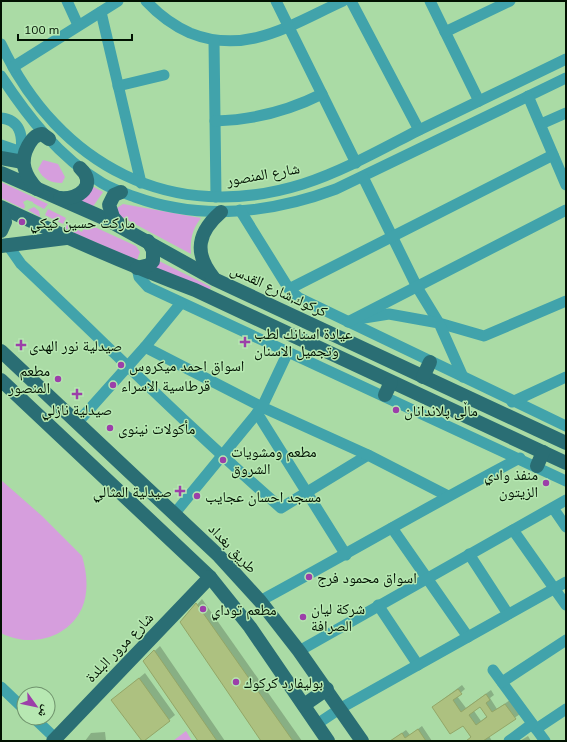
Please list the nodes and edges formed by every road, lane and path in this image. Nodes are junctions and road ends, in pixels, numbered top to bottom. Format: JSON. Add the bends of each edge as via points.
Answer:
{"nodes":[{"id":1,"x":67,"y":1,"type":"edge"},
{"id":2,"x":118,"y":1,"type":"edge"},
{"id":3,"x":146,"y":1,"type":"edge"},
{"id":4,"x":276,"y":1,"type":"edge"},
{"id":5,"x":343,"y":1,"type":"edge"},
{"id":6,"x":350,"y":1,"type":"edge"},
{"id":7,"x":430,"y":1,"type":"edge"},
{"id":8,"x":510,"y":1,"type":"edge"},
{"id":9,"x":101,"y":12,"type":"junction"},
{"id":10,"x":78,"y":25,"type":"junction"},
{"id":11,"x":288,"y":26,"type":"junction"},
{"id":12,"x":445,"y":32,"type":"junction"},
{"id":13,"x":214,"y":40,"type":"junction"},
{"id":14,"x":1,"y":44,"type":"edge"},
{"id":15,"x":566,"y":59,"type":"edge"},
{"id":16,"x":13,"y":67,"type":"junction"},
{"id":17,"x":164,"y":75,"type":"dead end"},
{"id":18,"x":1,"y":76,"type":"edge"},
{"id":19,"x":566,"y":78,"type":"edge"},
{"id":20,"x":118,"y":86,"type":"junction"},
{"id":21,"x":5,"y":89,"type":"edge"},
{"id":22,"x":322,"y":94,"type":"junction"},
{"id":23,"x":528,"y":96,"type":"junction"},
{"id":24,"x":479,"y":101,"type":"junction"},
{"id":25,"x":458,"y":112,"type":"junction"},
{"id":26,"x":566,"y":113,"type":"edge"},
{"id":27,"x":1,"y":118,"type":"edge"},
{"id":28,"x":215,"y":121,"type":"junction"},
{"id":29,"x":540,"y":124,"type":"junction"},
{"id":30,"x":466,"y":126,"type":"junction"},
{"id":31,"x":419,"y":130,"type":"junction"},
{"id":32,"x":49,"y":139,"type":"junction"},
{"id":33,"x":1,"y":145,"type":"edge"},
{"id":34,"x":554,"y":155,"type":"junction"},
{"id":35,"x":22,"y":156,"type":"junction"},
{"id":36,"x":1,"y":158,"type":"edge"},
{"id":37,"x":356,"y":163,"type":"junction"},
{"id":38,"x":80,"y":168,"type":"junction"},
{"id":39,"x":1,"y":173,"type":"edge"},
{"id":40,"x":363,"y":177,"type":"junction"},
{"id":41,"x":141,"y":183,"type":"junction"},
{"id":42,"x":566,"y":185,"type":"edge"},
{"id":43,"x":37,"y":190,"type":"junction"},
{"id":44,"x":121,"y":192,"type":"junction"},
{"id":45,"x":216,"y":197,"type":"junction"},
{"id":46,"x":56,"y":198,"type":"junction"},
{"id":47,"x":1,"y":208,"type":"edge"},
{"id":48,"x":240,"y":210,"type":"junction"},
{"id":49,"x":566,"y":210,"type":"edge"},
{"id":50,"x":221,"y":212,"type":"junction"},
{"id":51,"x":122,"y":227,"type":"junction"},
{"id":52,"x":1,"y":231,"type":"edge"},
{"id":53,"x":392,"y":236,"type":"junction"},
{"id":54,"x":68,"y":238,"type":"junction"},
{"id":55,"x":148,"y":241,"type":"junction"},
{"id":56,"x":4,"y":245,"type":"edge"},
{"id":57,"x":137,"y":268,"type":"junction"},
{"id":58,"x":214,"y":278,"type":"junction"},
{"id":59,"x":417,"y":287,"type":"junction"},
{"id":60,"x":289,"y":289,"type":"junction"},
{"id":61,"x":566,"y":301,"type":"edge"},
{"id":62,"x":181,"y":303,"type":"junction"},
{"id":63,"x":348,"y":322,"type":"junction"},
{"id":64,"x":438,"y":323,"type":"junction"},
{"id":65,"x":145,"y":347,"type":"junction"},
{"id":66,"x":1,"y":351,"type":"edge"},
{"id":67,"x":288,"y":352,"type":"junction"},
{"id":68,"x":430,"y":362,"type":"junction"},
{"id":69,"x":128,"y":365,"type":"junction"},
{"id":70,"x":423,"y":377,"type":"junction"},
{"id":71,"x":463,"y":377,"type":"junction"},
{"id":72,"x":566,"y":377,"type":"edge"},
{"id":73,"x":1,"y":380,"type":"edge"},
{"id":74,"x":391,"y":382,"type":"junction"},
{"id":75,"x":385,"y":395,"type":"junction"},
{"id":76,"x":512,"y":402,"type":"junction"},
{"id":77,"x":260,"y":410,"type":"junction"},
{"id":78,"x":78,"y":422,"type":"junction"},
{"id":79,"x":566,"y":426,"type":"edge"},
{"id":80,"x":566,"y":443,"type":"edge"},
{"id":81,"x":543,"y":452,"type":"junction"},
{"id":82,"x":368,"y":455,"type":"junction"},
{"id":83,"x":221,"y":456,"type":"junction"},
{"id":84,"x":520,"y":458,"type":"junction"},
{"id":85,"x":566,"y":463,"type":"edge"},
{"id":86,"x":537,"y":466,"type":"junction"},
{"id":87,"x":566,"y":481,"type":"edge"},
{"id":88,"x":307,"y":492,"type":"junction"},
{"id":89,"x":448,"y":496,"type":"junction"},
{"id":90,"x":566,"y":500,"type":"edge"},
{"id":91,"x":553,"y":508,"type":"junction"},
{"id":92,"x":175,"y":514,"type":"junction"},
{"id":93,"x":566,"y":527,"type":"edge"},
{"id":94,"x":392,"y":528,"type":"junction"},
{"id":95,"x":513,"y":530,"type":"junction"},
{"id":96,"x":469,"y":554,"type":"junction"},
{"id":97,"x":346,"y":555,"type":"junction"},
{"id":98,"x":210,"y":578,"type":"junction"},
{"id":99,"x":428,"y":578,"type":"junction"},
{"id":100,"x":566,"y":582,"type":"edge"},
{"id":101,"x":555,"y":588,"type":"junction"},
{"id":102,"x":260,"y":601,"type":"junction"},
{"id":103,"x":378,"y":605,"type":"junction"},
{"id":104,"x":566,"y":605,"type":"edge"},
{"id":105,"x":508,"y":614,"type":"junction"},
{"id":106,"x":468,"y":637,"type":"junction"},
{"id":107,"x":566,"y":640,"type":"edge"},
{"id":108,"x":299,"y":651,"type":"junction"},
{"id":109,"x":418,"y":665,"type":"junction"},
{"id":110,"x":493,"y":670,"type":"dead end"},
{"id":111,"x":502,"y":682,"type":"junction"},
{"id":112,"x":1,"y":687,"type":"edge"},
{"id":113,"x":327,"y":689,"type":"junction"},
{"id":114,"x":16,"y":701,"type":"edge"},
{"id":115,"x":304,"y":705,"type":"junction"},
{"id":116,"x":340,"y":708,"type":"junction"},
{"id":117,"x":566,"y":709,"type":"edge"},
{"id":118,"x":317,"y":724,"type":"junction"},
{"id":119,"x":41,"y":726,"type":"edge"},
{"id":120,"x":534,"y":727,"type":"junction"},
{"id":121,"x":54,"y":740,"type":"edge"},
{"id":122,"x":328,"y":741,"type":"edge"},
{"id":123,"x":362,"y":741,"type":"edge"},
{"id":124,"x":509,"y":741,"type":"edge"},
{"id":125,"x":545,"y":741,"type":"edge"}],
"edges":[{"from":1,"to":10,"type":"street"},
{"from":2,"to":9,"type":"street"},
{"from":3,"to":13,"type":"street","via":[[168,22]]},
{"from":4,"to":11,"type":"street"},
{"from":5,"to":11,"type":"street"},
{"from":6,"to":31,"type":"street"},
{"from":7,"to":12,"type":"street"},
{"from":8,"to":12,"type":"street"},
{"from":9,"to":10,"type":"street"},
{"from":9,"to":20,"type":"street"},
{"from":10,"to":16,"type":"street"},
{"from":11,"to":13,"type":"street","via":[[247,40]]},
{"from":11,"to":22,"type":"street"},
{"from":12,"to":24,"type":"street"},
{"from":13,"to":28,"type":"street"},
{"from":14,"to":16,"type":"street","name":"شارع المنصور"},
{"from":15,"to":24,"type":"street","name":"شارع المنصور"},
{"from":16,"to":41,"type":"street","name":"شارع المنصور","via":[[30,93],[66,136],[99,162]]},
{"from":17,"to":20,"type":"street"},
{"from":18,"to":21,"type":"street","name":"شارع المنصور"},
{"from":19,"to":23,"type":"street","name":"شارع المنصور"},
{"from":20,"to":41,"type":"street"},
{"from":21,"to":32,"type":"street","name":"شارع المنصور"},
{"from":22,"to":28,"type":"street","via":[[297,106],[270,114]]},
{"from":22,"to":37,"type":"street"},
{"from":23,"to":29,"type":"street"},
{"from":23,"to":30,"type":"street","name":"شارع المنصور"},
{"from":24,"to":25,"type":"street","name":"شارع المنصور"},
{"from":25,"to":30,"type":"street"},
{"from":25,"to":31,"type":"street","name":"شارع المنصور"},
{"from":26,"to":29,"type":"street"},
{"from":27,"to":35,"type":"street","via":[[13,122],[20,130]]},
{"from":28,"to":45,"type":"street"},
{"from":29,"to":34,"type":"street"},
{"from":30,"to":40,"type":"street","name":"شارع المنصور"},
{"from":31,"to":37,"type":"street","name":"شارع المنصور"},
{"from":32,"to":35,"type":"main road","via":[[42,134],[35,136]]},
{"from":32,"to":38,"type":"street","name":"شارع المنصور"},
{"from":33,"to":35,"type":"street"},
{"from":34,"to":42,"type":"street"},
{"from":34,"to":53,"type":"street"},
{"from":35,"to":36,"type":"main road"},
{"from":35,"to":43,"type":"main road","via":[[27,176]]},
{"from":37,"to":45,"type":"street","name":"شارع المنصور","via":[[302,184],[255,194]]},
{"from":38,"to":44,"type":"street","name":"شارع المنصور","via":[[103,184]]},
{"from":38,"to":46,"type":"main road","via":[[87,181],[83,191],[74,198]]},
{"from":39,"to":43,"type":"main road","name":"كركوك,شارع القدس"},
{"from":40,"to":48,"type":"street","name":"شارع المنصور","via":[[300,201]]},
{"from":40,"to":53,"type":"street"},
{"from":41,"to":45,"type":"street","name":"شارع المنصور","via":[[177,193]]},
{"from":43,"to":46,"type":"main road","name":"كركوك,شارع القدس"},
{"from":44,"to":50,"type":"street","name":"شارع المنصور","via":[[173,209]]},
{"from":44,"to":51,"type":"main road","via":[[114,195],[109,204],[113,217]]},
{"from":46,"to":51,"type":"main road","name":"كركوك,شارع القدس"},
{"from":47,"to":52,"type":"main road","via":[[6,222]]},
{"from":47,"to":54,"type":"main road"},
{"from":48,"to":50,"type":"street","name":"شارع المنصور"},
{"from":48,"to":60,"type":"street"},
{"from":49,"to":59,"type":"street"},
{"from":50,"to":58,"type":"main road","via":[[209,224],[200,248],[207,270]]},
{"from":51,"to":55,"type":"main road","name":"كركوك,شارع القدس"},
{"from":53,"to":59,"type":"street"},
{"from":53,"to":60,"type":"street"},
{"from":54,"to":56,"type":"main road"},
{"from":54,"to":57,"type":"main road"},
{"from":55,"to":57,"type":"main road","via":[[153,250],[153,261]]},
{"from":55,"to":58,"type":"main road","name":"كركوك,شارع القدس"},
{"from":56,"to":69,"type":"street"},
{"from":57,"to":62,"type":"street","via":[[139,277],[145,284]]},
{"from":57,"to":74,"type":"main road","via":[[195,290]]},
{"from":58,"to":70,"type":"main road","name":"كركوك,شارع القدس"},
{"from":59,"to":63,"type":"street"},
{"from":59,"to":64,"type":"street"},
{"from":60,"to":63,"type":"street","via":[[299,298]]},
{"from":61,"to":64,"type":"street","via":[[484,336]]},
{"from":62,"to":65,"type":"street"},
{"from":62,"to":67,"type":"street"},
{"from":63,"to":64,"type":"street","via":[[389,314]]},
{"from":63,"to":68,"type":"street"},
{"from":64,"to":71,"type":"street"},
{"from":65,"to":69,"type":"street"},
{"from":65,"to":77,"type":"street"},
{"from":66,"to":78,"type":"main road","name":"طريق بغداد"},
{"from":67,"to":75,"type":"street"},
{"from":67,"to":77,"type":"street"},
{"from":68,"to":70,"type":"main road"},
{"from":68,"to":71,"type":"street"},
{"from":69,"to":78,"type":"street"},
{"from":69,"to":83,"type":"street"},
{"from":70,"to":80,"type":"main road","name":"كركوك,شارع القدس"},
{"from":71,"to":76,"type":"street"},
{"from":72,"to":76,"type":"street"},
{"from":73,"to":98,"type":"main road"},
{"from":74,"to":75,"type":"main road"},
{"from":74,"to":81,"type":"main road"},
{"from":75,"to":84,"type":"street"},
{"from":76,"to":79,"type":"street"},
{"from":77,"to":82,"type":"street"},
{"from":77,"to":83,"type":"street"},
{"from":77,"to":88,"type":"street"},
{"from":78,"to":92,"type":"main road","name":"طريق بغداد"},
{"from":81,"to":85,"type":"main road"},
{"from":81,"to":86,"type":"main road"},
{"from":82,"to":88,"type":"street"},
{"from":82,"to":89,"type":"street"},
{"from":83,"to":88,"type":"street","via":[[281,508]]},
{"from":83,"to":92,"type":"street"},
{"from":84,"to":86,"type":"street"},
{"from":84,"to":89,"type":"street"},
{"from":86,"to":87,"type":"street"},
{"from":88,"to":97,"type":"street"},
{"from":89,"to":94,"type":"street"},
{"from":90,"to":91,"type":"street"},
{"from":91,"to":93,"type":"street"},
{"from":91,"to":95,"type":"street"},
{"from":92,"to":102,"type":"main road","name":"طريق بغداد","via":[[219,556]]},
{"from":94,"to":97,"type":"street"},
{"from":94,"to":99,"type":"street"},
{"from":95,"to":96,"type":"street"},
{"from":95,"to":101,"type":"street"},
{"from":96,"to":99,"type":"street"},
{"from":96,"to":105,"type":"street"},
{"from":97,"to":102,"type":"street"},
{"from":98,"to":115,"type":"main road","via":[[246,621]]},
{"from":98,"to":121,"type":"main road","name":"شارع مرور البلدة"},
{"from":99,"to":103,"type":"street"},
{"from":99,"to":106,"type":"street"},
{"from":100,"to":101,"type":"street"},
{"from":101,"to":104,"type":"street"},
{"from":101,"to":105,"type":"street"},
{"from":102,"to":108,"type":"main road","name":"طريق بغداد"},
{"from":103,"to":108,"type":"street"},
{"from":103,"to":109,"type":"street"},
{"from":105,"to":106,"type":"street"},
{"from":106,"to":109,"type":"street"},
{"from":107,"to":111,"type":"street"},
{"from":108,"to":113,"type":"main road","name":"طريق بغداد"},
{"from":109,"to":116,"type":"street"},
{"from":110,"to":111,"type":"street"},
{"from":111,"to":120,"type":"street"},
{"from":112,"to":114,"type":"street"},
{"from":113,"to":115,"type":"main road"},
{"from":113,"to":116,"type":"main road","name":"طريق بغداد"},
{"from":115,"to":118,"type":"main road"},
{"from":116,"to":118,"type":"street"},
{"from":116,"to":123,"type":"main road","name":"طريق بغداد"},
{"from":117,"to":120,"type":"street"},
{"from":118,"to":122,"type":"main road"},
{"from":119,"to":121,"type":"street"},
{"from":120,"to":124,"type":"street"},
{"from":120,"to":125,"type":"street"}]}
